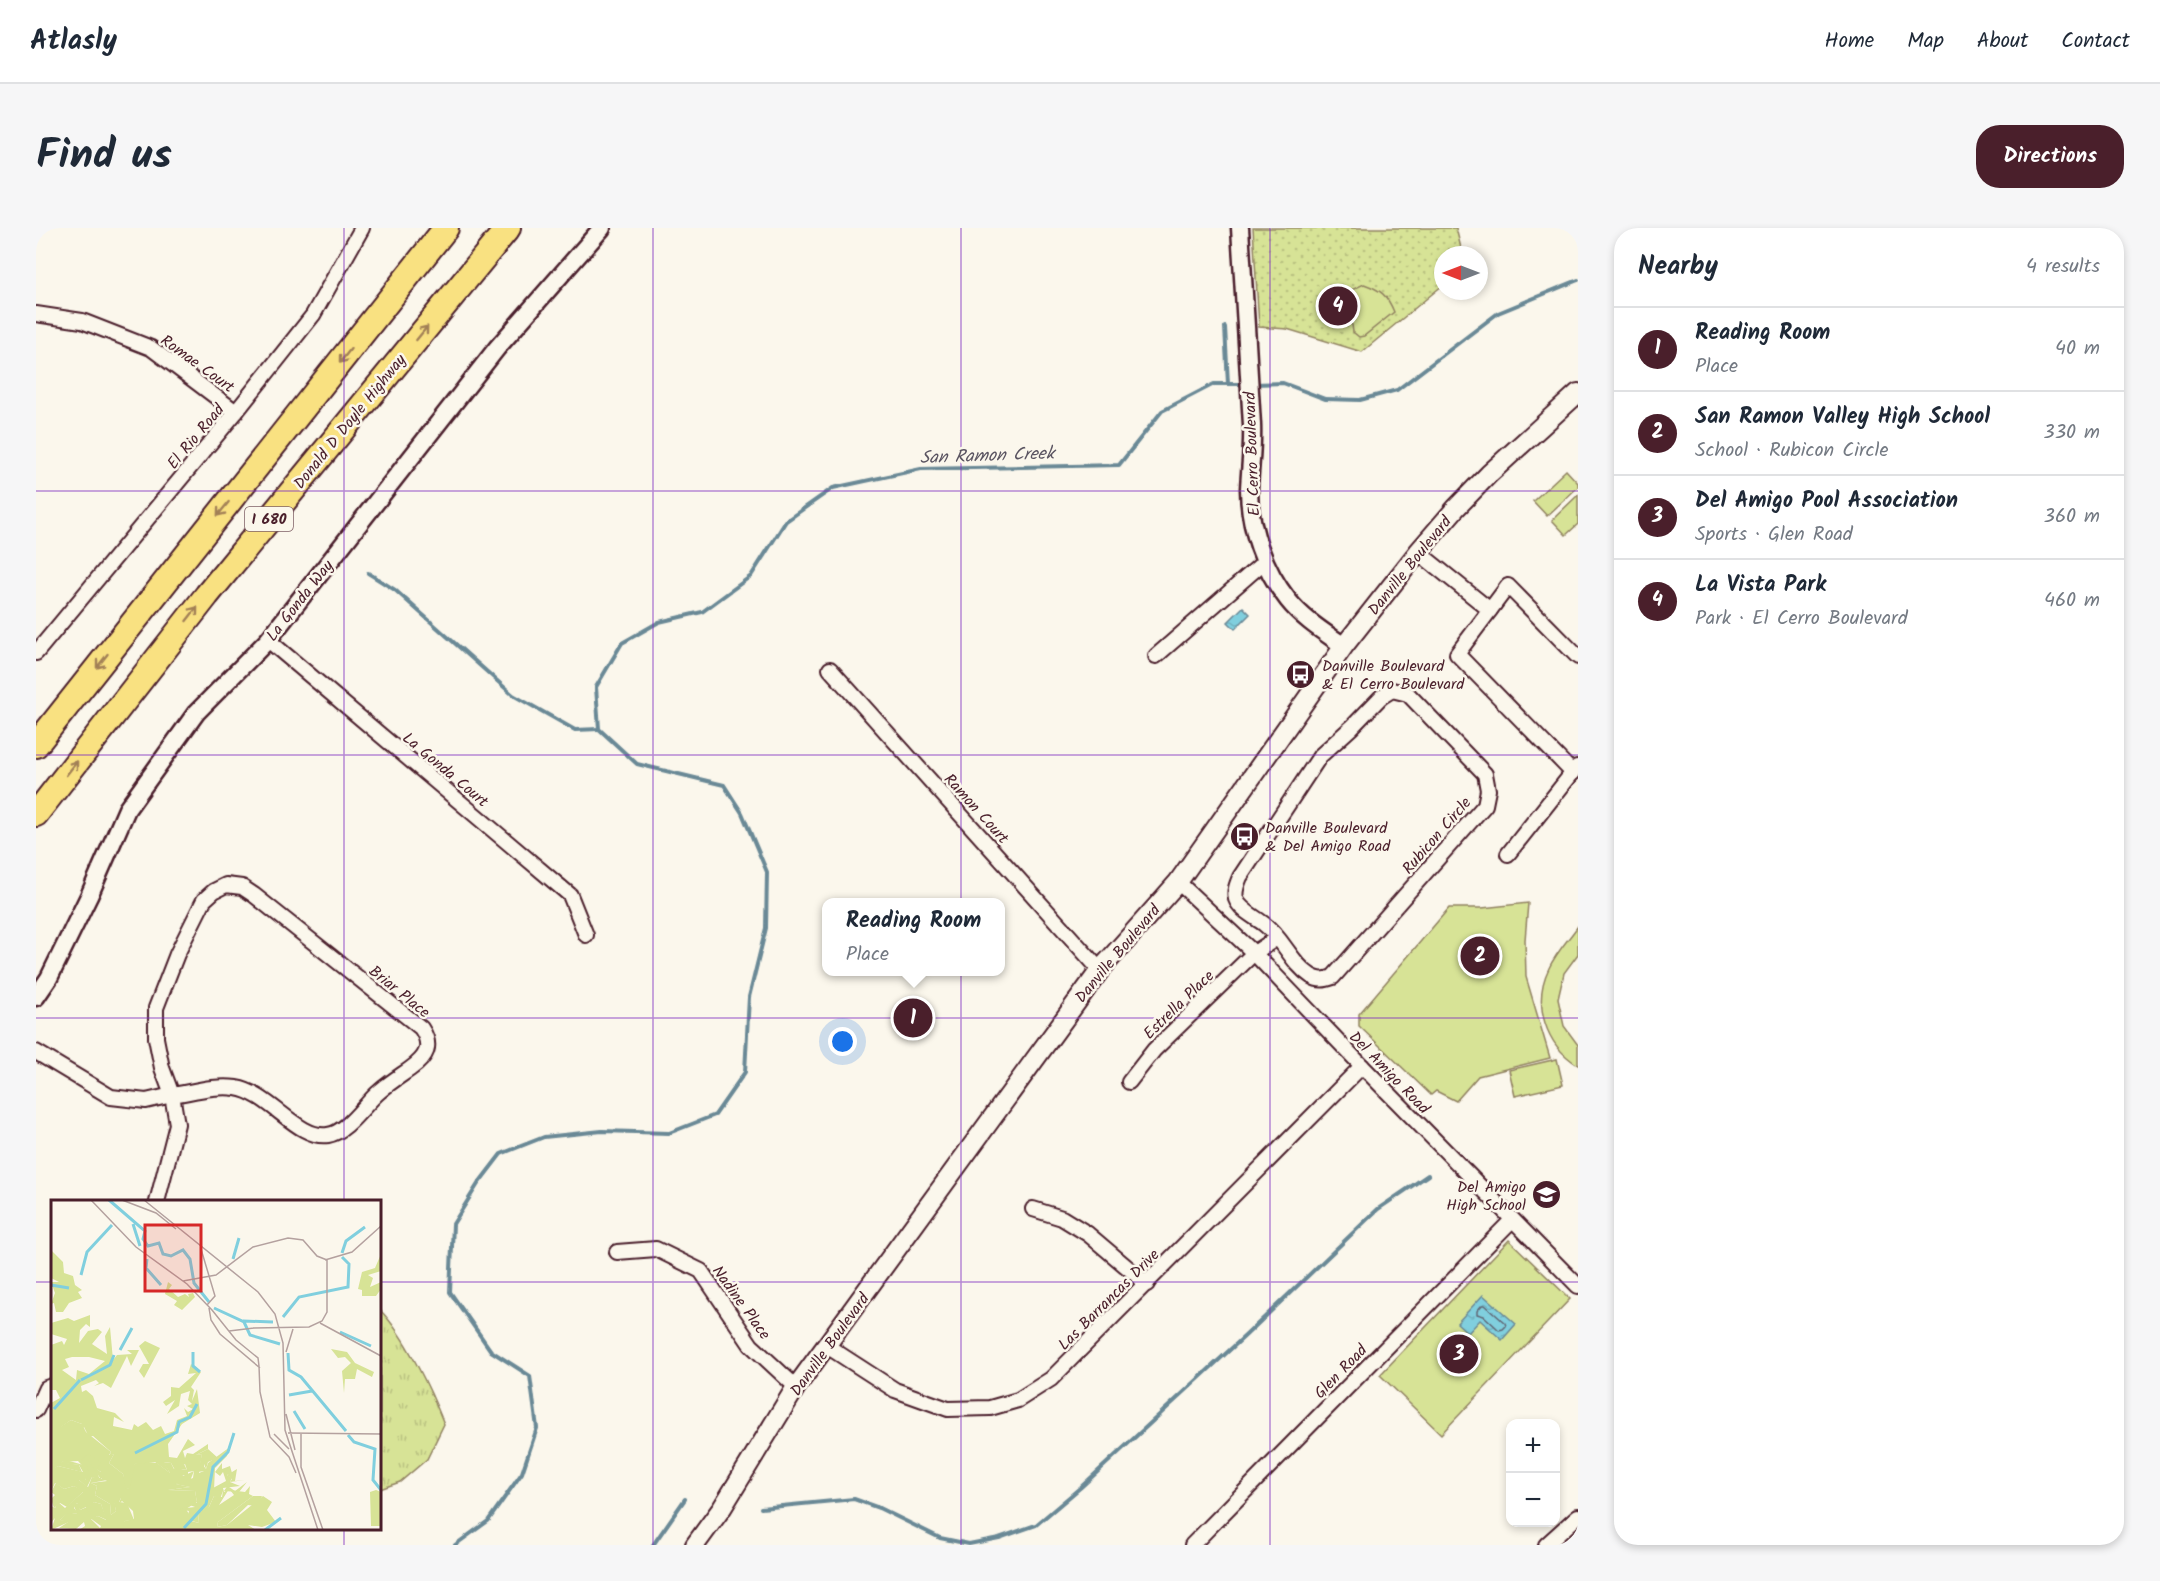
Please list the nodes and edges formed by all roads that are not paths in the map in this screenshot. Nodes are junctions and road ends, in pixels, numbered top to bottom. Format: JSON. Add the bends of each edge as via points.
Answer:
{"nodes":[{"id":1,"x":362,"y":228,"type":"edge"},
{"id":2,"x":446,"y":228,"type":"edge"},
{"id":3,"x":508,"y":228,"type":"edge"},
{"id":4,"x":602,"y":228,"type":"edge"},
{"id":5,"x":1240,"y":228,"type":"edge"},
{"id":6,"x":36,"y":314,"type":"edge"},
{"id":7,"x":1578,"y":393,"type":"edge"},
{"id":8,"x":236,"y":412,"type":"junction"},
{"id":9,"x":1418,"y":552,"type":"junction"},
{"id":10,"x":1265,"y":561,"type":"junction"},
{"id":11,"x":1490,"y":610,"type":"junction"},
{"id":12,"x":268,"y":640,"type":"junction"},
{"id":13,"x":1344,"y":646,"type":"junction"},
{"id":14,"x":36,"y":653,"type":"edge"},
{"id":15,"x":1156,"y":656,"type":"dead end"},
{"id":16,"x":1578,"y":657,"type":"edge"},
{"id":17,"x":830,"y":669,"type":"dead end"},
{"id":18,"x":36,"y":745,"type":"edge"},
{"id":19,"x":1575,"y":769,"type":"edge"},
{"id":20,"x":36,"y":814,"type":"edge"},
{"id":21,"x":1508,"y":854,"type":"dead end"},
{"id":22,"x":1178,"y":882,"type":"junction"},
{"id":23,"x":586,"y":935,"type":"dead end"},
{"id":24,"x":1277,"y":938,"type":"junction"},
{"id":25,"x":1254,"y":953,"type":"junction"},
{"id":26,"x":1100,"y":970,"type":"junction"},
{"id":27,"x":36,"y":997,"type":"edge"},
{"id":28,"x":36,"y":1052,"type":"edge"},
{"id":29,"x":1362,"y":1066,"type":"junction"},
{"id":30,"x":1129,"y":1082,"type":"dead end"},
{"id":31,"x":172,"y":1095,"type":"junction"},
{"id":32,"x":158,"y":1200,"type":"edge"},
{"id":33,"x":1033,"y":1209,"type":"dead end"},
{"id":34,"x":1512,"y":1220,"type":"junction"},
{"id":35,"x":617,"y":1252,"type":"dead end"},
{"id":36,"x":1147,"y":1284,"type":"junction"},
{"id":37,"x":1578,"y":1286,"type":"edge"},
{"id":38,"x":827,"y":1346,"type":"junction"},
{"id":39,"x":51,"y":1386,"type":"edge"},
{"id":40,"x":796,"y":1388,"type":"junction"},
{"id":41,"x":36,"y":1410,"type":"edge"},
{"id":42,"x":1578,"y":1516,"type":"edge"},
{"id":43,"x":695,"y":1545,"type":"edge"},
{"id":44,"x":1192,"y":1545,"type":"edge"},
{"id":45,"x":1546,"y":1545,"type":"edge"}],
"edges":[{"from":1,"to":8,"type":"street","name":"El Rio Road","via":[[313,315]]},
{"from":2,"to":18,"type":"highway","number":"I 680","one_way":true},
{"from":20,"to":3,"type":"highway","name":"Donald D Doyle Highway","number":"I 680","one_way":true,"via":[[207,595]]},
{"from":4,"to":12,"type":"street","name":"La Gonda Way","via":[[498,348]]},
{"from":5,"to":10,"type":"street","name":"El Cerro Boulevard","via":[[1253,440],[1251,514]]},
{"from":6,"to":8,"type":"street","name":"Romae Court","via":[[82,321],[151,348]]},
{"from":7,"to":9,"type":"main road","name":"Danville Boulevard","via":[[1489,474]]},
{"from":8,"to":14,"type":"street","name":"El Rio Road"},
{"from":9,"to":11,"type":"street"},
{"from":9,"to":13,"type":"main road","name":"Danville Boulevard"},
{"from":10,"to":13,"type":"street","name":"El Cerro Boulevard","via":[[1288,600]]},
{"from":10,"to":15,"type":"street"},
{"from":11,"to":16,"type":"street","via":[[1508,586]]},
{"from":11,"to":19,"type":"street","via":[[1457,654]]},
{"from":12,"to":23,"type":"street","name":"La Gonda Court","via":[[570,895]]},
{"from":12,"to":27,"type":"street","name":"La Gonda Way","via":[[196,713],[127,809],[84,906]]},
{"from":13,"to":22,"type":"main road","name":"Danville Boulevard"},
{"from":17,"to":26,"type":"street","name":"Ramon Court"},
{"from":19,"to":21,"type":"street"},
{"from":22,"to":25,"type":"street","name":"Del Amigo Road"},
{"from":22,"to":26,"type":"main road","name":"Danville Boulevard"},
{"from":24,"to":24,"type":"street","name":"Rubicon Circle","via":[[1237,900],[1235,888],[1240,876],[1320,756],[1386,693],[1392,690],[1408,694],[1485,774],[1485,805],[1333,977],[1324,981],[1312,977]]},
{"from":24,"to":25,"type":"street"},
{"from":25,"to":29,"type":"street","name":"Del Amigo Road"},
{"from":25,"to":30,"type":"street","name":"Estrella Place","via":[[1154,1050]]},
{"from":26,"to":38,"type":"main road","name":"Danville Boulevard"},
{"from":28,"to":31,"type":"street","via":[[111,1097],[146,1101]]},
{"from":29,"to":34,"type":"street","name":"Del Amigo Road"},
{"from":29,"to":36,"type":"street","name":"Las Barrancas Drive"},
{"from":31,"to":31,"type":"street","name":"Briar Place","via":[[215,1087],[237,1088],[256,1095],[310,1133],[329,1135],[346,1126],[379,1092],[418,1063],[427,1051],[428,1038],[421,1028],[254,895],[242,886],[226,885],[204,900],[156,1008],[156,1038]]},
{"from":31,"to":32,"type":"street","via":[[177,1124]]},
{"from":33,"to":36,"type":"street","via":[[1062,1218],[1088,1234]]},
{"from":34,"to":37,"type":"street","name":"Del Amigo Road"},
{"from":34,"to":44,"type":"street","name":"Glen Road"},
{"from":35,"to":40,"type":"street","name":"Nadine Place","via":[[656,1249],[701,1271],[751,1345]]},
{"from":36,"to":38,"type":"street","name":"Las Barrancas Drive","via":[[1050,1379],[1018,1400],[990,1408],[948,1409],[927,1403],[895,1390]]},
{"from":38,"to":40,"type":"main road","name":"Danville Boulevard"},
{"from":39,"to":41,"type":"street","via":[[46,1388]]},
{"from":40,"to":43,"type":"main road","name":"Danville Boulevard"},
{"from":42,"to":45,"type":"street"}]}
